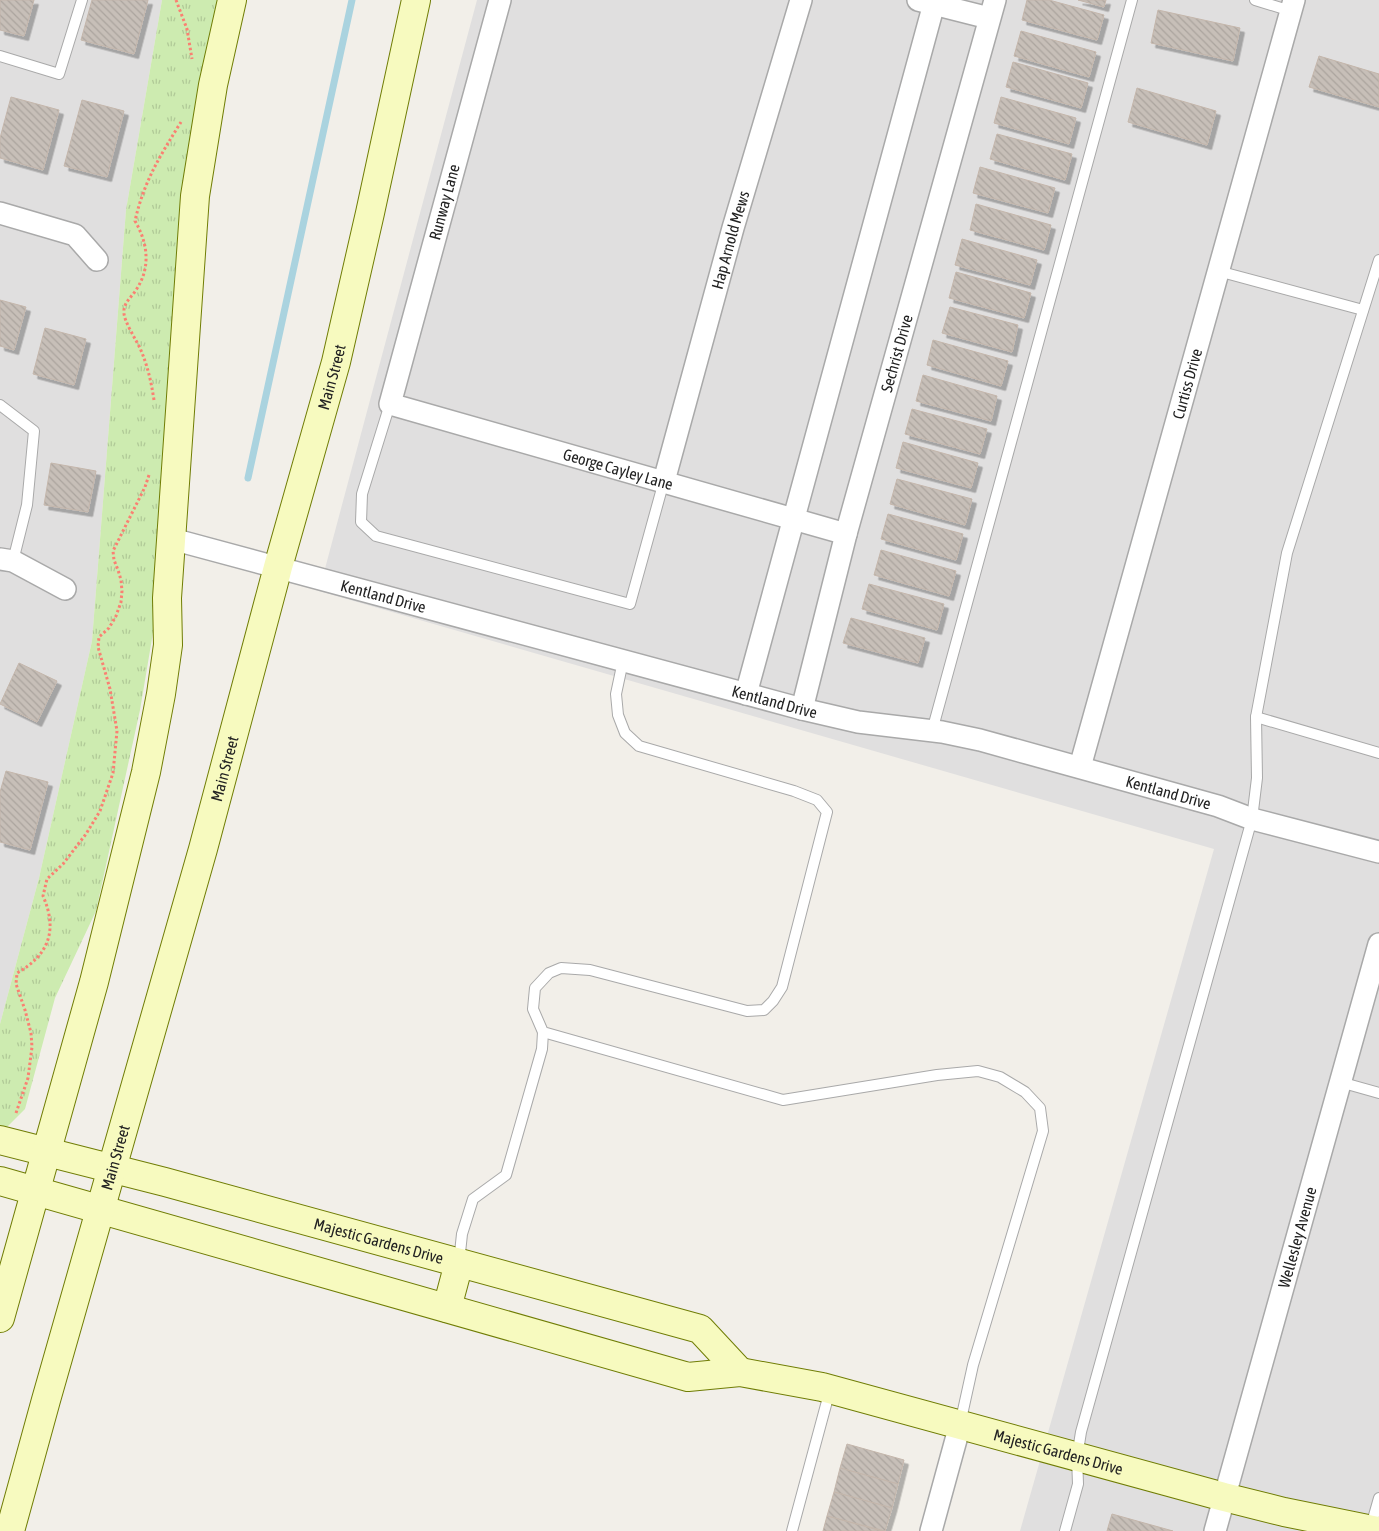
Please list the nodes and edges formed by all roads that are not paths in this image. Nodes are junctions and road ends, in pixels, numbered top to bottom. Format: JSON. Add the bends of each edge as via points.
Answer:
{"nodes":[{"id":1,"x":82,"y":0,"type":"edge"},
{"id":2,"x":232,"y":0,"type":"edge"},
{"id":3,"x":416,"y":0,"type":"edge"},
{"id":4,"x":500,"y":0,"type":"edge"},
{"id":5,"x":800,"y":0,"type":"edge"},
{"id":6,"x":1132,"y":0,"type":"edge"},
{"id":7,"x":1255,"y":0,"type":"edge"},
{"id":8,"x":929,"y":1,"type":"edge"},
{"id":9,"x":1293,"y":5,"type":"edge"},
{"id":10,"x":992,"y":9,"type":"edge"},
{"id":11,"x":0,"y":56,"type":"edge"},
{"id":12,"x":0,"y":213,"type":"edge"},
{"id":13,"x":97,"y":260,"type":"dead end"},
{"id":14,"x":1379,"y":260,"type":"edge"},
{"id":15,"x":1218,"y":270,"type":"junction"},
{"id":16,"x":1363,"y":310,"type":"junction"},
{"id":17,"x":390,"y":404,"type":"junction"},
{"id":18,"x":0,"y":405,"type":"edge"},
{"id":19,"x":664,"y":481,"type":"junction"},
{"id":20,"x":793,"y":519,"type":"junction"},
{"id":21,"x":846,"y":534,"type":"junction"},
{"id":22,"x":172,"y":539,"type":"junction"},
{"id":23,"x":7,"y":560,"type":"edge"},
{"id":24,"x":278,"y":568,"type":"junction"},
{"id":25,"x":65,"y":589,"type":"dead end"},
{"id":26,"x":623,"y":661,"type":"junction"},
{"id":27,"x":746,"y":694,"type":"junction"},
{"id":28,"x":802,"y":709,"type":"junction"},
{"id":29,"x":1256,"y":716,"type":"junction"},
{"id":30,"x":932,"y":731,"type":"junction"},
{"id":31,"x":1379,"y":753,"type":"edge"},
{"id":32,"x":1080,"y":768,"type":"junction"},
{"id":33,"x":1252,"y":819,"type":"junction"},
{"id":34,"x":1379,"y":852,"type":"edge"},
{"id":35,"x":1379,"y":944,"type":"edge"},
{"id":36,"x":543,"y":1032,"type":"junction"},
{"id":37,"x":1340,"y":1082,"type":"junction"},
{"id":38,"x":1379,"y":1093,"type":"edge"},
{"id":39,"x":0,"y":1140,"type":"edge"},
{"id":40,"x":47,"y":1153,"type":"junction"},
{"id":41,"x":112,"y":1169,"type":"junction"},
{"id":42,"x":0,"y":1181,"type":"edge"},
{"id":43,"x":36,"y":1191,"type":"junction"},
{"id":44,"x":100,"y":1209,"type":"junction"},
{"id":45,"x":459,"y":1263,"type":"junction"},
{"id":46,"x":447,"y":1308,"type":"junction"},
{"id":47,"x":0,"y":1318,"type":"edge"},
{"id":48,"x":740,"y":1372,"type":"junction"},
{"id":49,"x":831,"y":1389,"type":"junction"},
{"id":50,"x":960,"y":1425,"type":"junction"},
{"id":51,"x":1077,"y":1457,"type":"junction"},
{"id":52,"x":1224,"y":1497,"type":"junction"},
{"id":53,"x":1379,"y":1498,"type":"edge"},
{"id":54,"x":1368,"y":1530,"type":"edge"},
{"id":55,"x":10,"y":1531,"type":"edge"},
{"id":56,"x":792,"y":1531,"type":"edge"},
{"id":57,"x":931,"y":1531,"type":"edge"},
{"id":58,"x":1065,"y":1531,"type":"edge"},
{"id":59,"x":1215,"y":1531,"type":"edge"}],
"edges":[{"from":1,"to":11,"type":"lane","via":[[59,74]]},
{"from":2,"to":22,"type":"main road","via":[[213,84],[195,196]]},
{"from":3,"to":24,"type":"main road","name":"Main Street","via":[[336,362]]},
{"from":4,"to":17,"type":"street","name":"Runway Lane"},
{"from":5,"to":19,"type":"street","name":"Hap Arnold Mews"},
{"from":6,"to":30,"type":"lane"},
{"from":7,"to":9,"type":"lane"},
{"from":8,"to":10,"type":"street"},
{"from":8,"to":20,"type":"street"},
{"from":9,"to":15,"type":"street","name":"Curtiss Drive"},
{"from":10,"to":21,"type":"street","name":"Sechrist Drive"},
{"from":12,"to":13,"type":"street","via":[[75,235]]},
{"from":14,"to":16,"type":"lane"},
{"from":15,"to":16,"type":"lane"},
{"from":15,"to":32,"type":"street","name":"Curtiss Drive"},
{"from":16,"to":29,"type":"lane","via":[[1287,554]]},
{"from":17,"to":19,"type":"street","name":"George Cayley Lane"},
{"from":17,"to":19,"type":"lane","via":[[362,494],[362,522],[376,536],[630,604]]},
{"from":18,"to":23,"type":"lane","via":[[34,431],[27,505]]},
{"from":19,"to":20,"type":"street","name":"George Cayley Lane"},
{"from":20,"to":21,"type":"street","name":"George Cayley Lane"},
{"from":20,"to":27,"type":"street"},
{"from":21,"to":28,"type":"street","name":"Sechrist Drive"},
{"from":22,"to":24,"type":"street","name":"Kentland Drive"},
{"from":22,"to":40,"type":"main road","via":[[168,645],[146,772]]},
{"from":23,"to":25,"type":"street"},
{"from":24,"to":26,"type":"street","name":"Kentland Drive"},
{"from":24,"to":41,"type":"main road","name":"Main Street","via":[[203,849]]},
{"from":26,"to":27,"type":"street","name":"Kentland Drive"},
{"from":26,"to":36,"type":"lane","via":[[616,694],[618,715],[625,733],[640,746],[794,791],[818,800],[827,812],[782,987],[764,1010],[747,1011],[590,970],[561,968],[549,973],[535,988],[533,1009]]},
{"from":27,"to":28,"type":"street","name":"Kentland Drive"},
{"from":28,"to":30,"type":"street","name":"Kentland Drive","via":[[858,722]]},
{"from":29,"to":31,"type":"lane"},
{"from":29,"to":33,"type":"lane","via":[[1257,778]]},
{"from":30,"to":32,"type":"street","name":"Kentland Drive","via":[[980,740]]},
{"from":32,"to":33,"type":"street","name":"Kentland Drive","via":[[1218,806]]},
{"from":33,"to":34,"type":"street","name":"Kentland Drive"},
{"from":33,"to":51,"type":"lane","via":[[1081,1432]]},
{"from":35,"to":37,"type":"street","name":"Wellesley Avenue"},
{"from":36,"to":45,"type":"lane","via":[[542,1049],[506,1175],[473,1198],[462,1234]]},
{"from":36,"to":50,"type":"lane","via":[[783,1100],[978,1071],[1000,1077],[1025,1092],[1040,1108],[1043,1131],[973,1365]]},
{"from":37,"to":38,"type":"lane"},
{"from":37,"to":52,"type":"street","name":"Wellesley Avenue"},
{"from":39,"to":40,"type":"main road","name":"Majestic Gardens Drive"},
{"from":40,"to":41,"type":"main road","name":"Majestic Gardens Drive"},
{"from":40,"to":43,"type":"main road"},
{"from":41,"to":44,"type":"main road","name":"Main Street"},
{"from":41,"to":45,"type":"main road","name":"Majestic Gardens Drive"},
{"from":42,"to":43,"type":"main road","name":"Majestic Gardens Drive"},
{"from":43,"to":44,"type":"main road","name":"Majestic Gardens Drive"},
{"from":43,"to":47,"type":"main road"},
{"from":44,"to":46,"type":"main road","name":"Majestic Gardens Drive"},
{"from":44,"to":55,"type":"main road","name":"Main Street"},
{"from":45,"to":46,"type":"main road"},
{"from":45,"to":48,"type":"main road","name":"Majestic Gardens Drive","via":[[700,1329]]},
{"from":46,"to":48,"type":"main road","name":"Majestic Gardens Drive","via":[[688,1377]]},
{"from":48,"to":49,"type":"main road","name":"Majestic Gardens Drive"},
{"from":49,"to":50,"type":"main road","name":"Majestic Gardens Drive"},
{"from":49,"to":56,"type":"lane"},
{"from":50,"to":51,"type":"main road","name":"Majestic Gardens Drive"},
{"from":50,"to":57,"type":"street"},
{"from":51,"to":52,"type":"main road","name":"Majestic Gardens Drive"},
{"from":51,"to":58,"type":"lane","via":[[1078,1484]]},
{"from":52,"to":54,"type":"main road","name":"Majestic Gardens Drive"},
{"from":52,"to":59,"type":"street","name":"Wellesley Avenue"},
{"from":53,"to":54,"type":"lane"}]}
